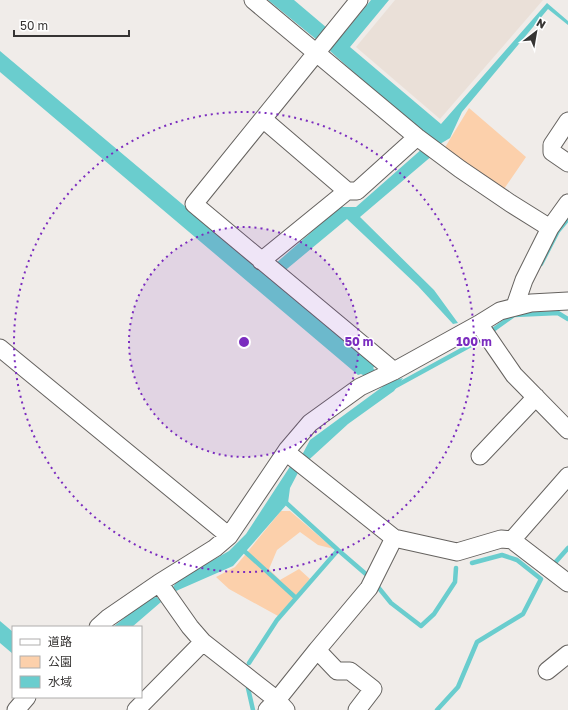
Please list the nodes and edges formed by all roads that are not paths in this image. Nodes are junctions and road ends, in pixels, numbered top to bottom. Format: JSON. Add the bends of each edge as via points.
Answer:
{"nodes":[{"id":1,"x":252,"y":0,"type":"edge"},
{"id":2,"x":359,"y":0,"type":"edge"},
{"id":3,"x":316,"y":54,"type":"junction"},
{"id":4,"x":263,"y":120,"type":"junction"},
{"id":5,"x":568,"y":121,"type":"edge"},
{"id":6,"x":417,"y":137,"type":"junction"},
{"id":7,"x":568,"y":163,"type":"edge"},
{"id":8,"x":347,"y":191,"type":"junction"},
{"id":9,"x":568,"y":202,"type":"edge"},
{"id":10,"x":550,"y":228,"type":"junction"},
{"id":11,"x":262,"y":261,"type":"junction"},
{"id":12,"x":567,"y":302,"type":"edge"},
{"id":13,"x":515,"y":306,"type":"junction"},
{"id":14,"x":479,"y":324,"type":"junction"},
{"id":15,"x":0,"y":348,"type":"edge"},
{"id":16,"x":394,"y":371,"type":"junction"},
{"id":17,"x":536,"y":397,"type":"junction"},
{"id":18,"x":568,"y":430,"type":"edge"},
{"id":19,"x":480,"y":456,"type":"dead end"},
{"id":20,"x":295,"y":459,"type":"junction"},
{"id":21,"x":568,"y":476,"type":"edge"},
{"id":22,"x":229,"y":536,"type":"junction"},
{"id":23,"x":394,"y":538,"type":"junction"},
{"id":24,"x":512,"y":540,"type":"junction"},
{"id":25,"x":159,"y":582,"type":"junction"},
{"id":26,"x":568,"y":583,"type":"edge"},
{"id":27,"x":99,"y":626,"type":"edge"},
{"id":28,"x":203,"y":642,"type":"junction"},
{"id":29,"x":317,"y":650,"type":"junction"},
{"id":30,"x":568,"y":654,"type":"edge"},
{"id":31,"x":547,"y":671,"type":"dead end"},
{"id":32,"x":277,"y":707,"type":"edge"},
{"id":33,"x":136,"y":710,"type":"edge"},
{"id":34,"x":357,"y":710,"type":"edge"}],
"edges":[{"from":1,"to":3,"type":"street"},
{"from":2,"to":3,"type":"street"},
{"from":3,"to":4,"type":"street"},
{"from":3,"to":6,"type":"street"},
{"from":4,"to":8,"type":"street"},
{"from":4,"to":11,"type":"street","via":[[194,204]]},
{"from":5,"to":7,"type":"street","via":[[552,145],[552,152]]},
{"from":6,"to":8,"type":"street","via":[[357,191]]},
{"from":6,"to":10,"type":"street","via":[[460,169]]},
{"from":8,"to":11,"type":"street"},
{"from":9,"to":10,"type":"street"},
{"from":10,"to":13,"type":"street","via":[[524,280]]},
{"from":11,"to":16,"type":"street"},
{"from":12,"to":13,"type":"street","via":[[531,302]]},
{"from":13,"to":14,"type":"street","via":[[500,310]]},
{"from":14,"to":16,"type":"street"},
{"from":14,"to":17,"type":"street","via":[[514,375]]},
{"from":15,"to":22,"type":"street"},
{"from":16,"to":20,"type":"street","via":[[360,387],[310,423]]},
{"from":17,"to":18,"type":"street"},
{"from":17,"to":19,"type":"street"},
{"from":20,"to":22,"type":"street"},
{"from":20,"to":23,"type":"street"},
{"from":21,"to":24,"type":"street"},
{"from":22,"to":25,"type":"street","via":[[215,548]]},
{"from":23,"to":24,"type":"street","via":[[457,552],[501,539]]},
{"from":23,"to":29,"type":"street","via":[[369,588]]},
{"from":24,"to":26,"type":"street"},
{"from":25,"to":27,"type":"street"},
{"from":25,"to":28,"type":"street"},
{"from":28,"to":32,"type":"street"},
{"from":28,"to":33,"type":"street"},
{"from":29,"to":32,"type":"street"},
{"from":29,"to":34,"type":"street","via":[[337,671],[350,671],[373,689]]},
{"from":30,"to":31,"type":"street"}]}
